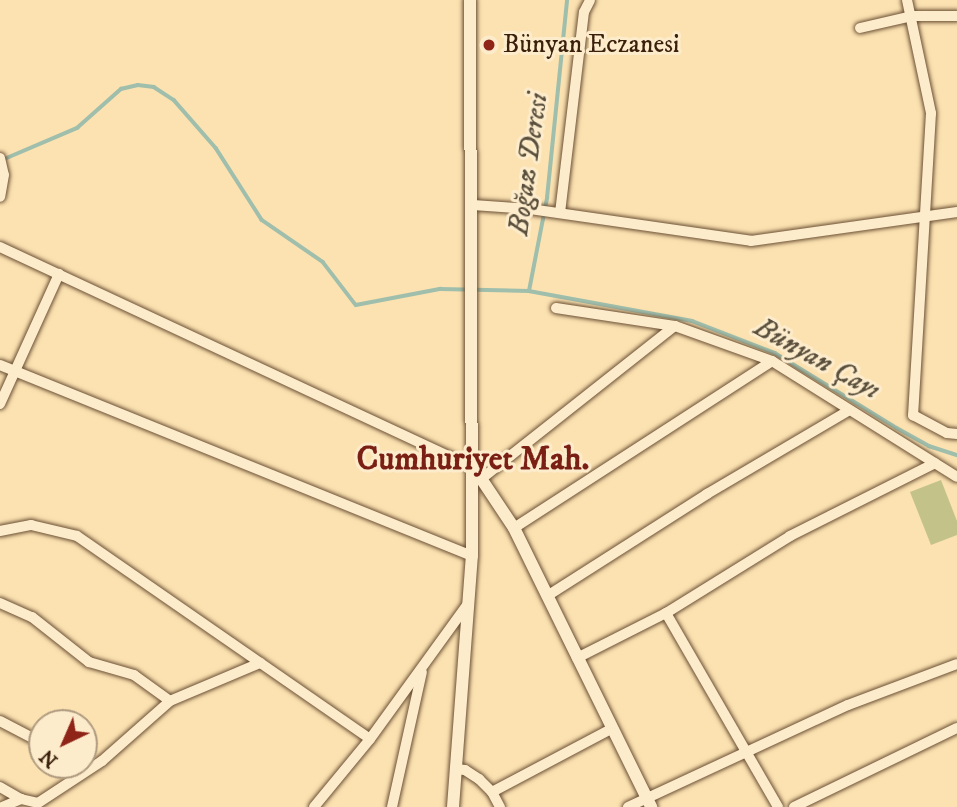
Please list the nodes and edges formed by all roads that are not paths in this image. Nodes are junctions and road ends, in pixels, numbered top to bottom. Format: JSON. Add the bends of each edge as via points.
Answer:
{"nodes":[{"id":1,"x":470,"y":0,"type":"edge"},
{"id":2,"x":590,"y":0,"type":"edge"},
{"id":3,"x":907,"y":0,"type":"edge"},
{"id":4,"x":912,"y":16,"type":"junction"},
{"id":5,"x":957,"y":16,"type":"edge"},
{"id":6,"x":860,"y":28,"type":"dead end"},
{"id":7,"x":0,"y":158,"type":"edge"},
{"id":8,"x":0,"y":197,"type":"edge"},
{"id":9,"x":473,"y":205,"type":"junction"},
{"id":10,"x":957,"y":212,"type":"edge"},
{"id":11,"x":557,"y":213,"type":"junction"},
{"id":12,"x":924,"y":214,"type":"junction"},
{"id":13,"x":0,"y":247,"type":"edge"},
{"id":14,"x":59,"y":274,"type":"junction"},
{"id":15,"x":556,"y":308,"type":"dead end"},
{"id":16,"x":675,"y":326,"type":"junction"},
{"id":17,"x":772,"y":361,"type":"junction"},
{"id":18,"x":0,"y":365,"type":"edge"},
{"id":19,"x":15,"y":371,"type":"junction"},
{"id":20,"x":0,"y":404,"type":"edge"},
{"id":21,"x":848,"y":411,"type":"junction"},
{"id":22,"x":957,"y":434,"type":"edge"},
{"id":23,"x":935,"y":463,"type":"junction"},
{"id":24,"x":477,"y":473,"type":"junction"},
{"id":25,"x":957,"y":477,"type":"edge"},
{"id":26,"x":514,"y":528,"type":"junction"},
{"id":27,"x":0,"y":531,"type":"edge"},
{"id":28,"x":472,"y":555,"type":"junction"},
{"id":29,"x":547,"y":596,"type":"junction"},
{"id":30,"x":470,"y":599,"type":"junction"},
{"id":31,"x":0,"y":603,"type":"edge"},
{"id":32,"x":667,"y":613,"type":"junction"},
{"id":33,"x":577,"y":658,"type":"junction"},
{"id":34,"x":261,"y":663,"type":"junction"},
{"id":35,"x":957,"y":664,"type":"edge"},
{"id":36,"x":423,"y":666,"type":"junction"},
{"id":37,"x":170,"y":701,"type":"junction"},
{"id":38,"x":0,"y":720,"type":"edge"},
{"id":39,"x":957,"y":728,"type":"edge"},
{"id":40,"x":611,"y":729,"type":"junction"},
{"id":41,"x":28,"y":735,"type":"edge"},
{"id":42,"x":370,"y":738,"type":"junction"},
{"id":43,"x":747,"y":750,"type":"junction"},
{"id":44,"x":98,"y":762,"type":"edge"},
{"id":45,"x":457,"y":769,"type":"junction"},
{"id":46,"x":67,"y":779,"type":"edge"},
{"id":47,"x":0,"y":787,"type":"edge"},
{"id":48,"x":492,"y":792,"type":"junction"},
{"id":49,"x":21,"y":799,"type":"junction"},
{"id":50,"x":649,"y":802,"type":"edge"},
{"id":51,"x":2,"y":807,"type":"edge"},
{"id":52,"x":314,"y":807,"type":"edge"},
{"id":53,"x":391,"y":807,"type":"edge"},
{"id":54,"x":453,"y":807,"type":"edge"},
{"id":55,"x":500,"y":807,"type":"edge"},
{"id":56,"x":628,"y":807,"type":"edge"},
{"id":57,"x":778,"y":807,"type":"edge"},
{"id":58,"x":794,"y":807,"type":"edge"}],
"edges":[{"from":1,"to":9,"type":"street"},
{"from":2,"to":11,"type":"street","via":[[584,12]]},
{"from":3,"to":4,"type":"street"},
{"from":4,"to":5,"type":"street"},
{"from":4,"to":6,"type":"street"},
{"from":4,"to":12,"type":"street","via":[[930,113]]},
{"from":7,"to":8,"type":"street","via":[[4,175]]},
{"from":9,"to":11,"type":"street"},
{"from":9,"to":24,"type":"street"},
{"from":10,"to":12,"type":"street"},
{"from":11,"to":12,"type":"street","via":[[751,241]]},
{"from":12,"to":22,"type":"street","via":[[913,415]]},
{"from":13,"to":14,"type":"street"},
{"from":14,"to":19,"type":"street"},
{"from":14,"to":24,"type":"street"},
{"from":15,"to":16,"type":"street"},
{"from":16,"to":17,"type":"street"},
{"from":16,"to":24,"type":"street"},
{"from":17,"to":21,"type":"street"},
{"from":17,"to":26,"type":"street"},
{"from":18,"to":19,"type":"street"},
{"from":19,"to":20,"type":"street"},
{"from":19,"to":28,"type":"street"},
{"from":21,"to":23,"type":"street"},
{"from":21,"to":29,"type":"street"},
{"from":23,"to":25,"type":"street"},
{"from":23,"to":32,"type":"street","via":[[790,536]]},
{"from":24,"to":26,"type":"street"},
{"from":24,"to":28,"type":"street"},
{"from":26,"to":29,"type":"street"},
{"from":27,"to":34,"type":"street","via":[[31,525],[77,536]]},
{"from":28,"to":30,"type":"street"},
{"from":29,"to":33,"type":"street"},
{"from":30,"to":36,"type":"street"},
{"from":30,"to":45,"type":"street"},
{"from":31,"to":37,"type":"street","via":[[32,617],[89,662],[134,675]]},
{"from":32,"to":33,"type":"street"},
{"from":32,"to":43,"type":"street"},
{"from":33,"to":40,"type":"street"},
{"from":34,"to":37,"type":"street"},
{"from":34,"to":42,"type":"street"},
{"from":35,"to":43,"type":"street"},
{"from":36,"to":42,"type":"street"},
{"from":36,"to":53,"type":"street"},
{"from":37,"to":44,"type":"street"},
{"from":38,"to":41,"type":"street"},
{"from":39,"to":58,"type":"street"},
{"from":40,"to":48,"type":"street"},
{"from":40,"to":50,"type":"street"},
{"from":42,"to":52,"type":"street"},
{"from":43,"to":50,"type":"street"},
{"from":43,"to":57,"type":"street"},
{"from":45,"to":48,"type":"street","via":[[479,779]]},
{"from":45,"to":54,"type":"street"},
{"from":46,"to":49,"type":"street","via":[[38,803]]},
{"from":47,"to":49,"type":"street"},
{"from":48,"to":55,"type":"street"},
{"from":49,"to":51,"type":"street"},
{"from":50,"to":56,"type":"street"}]}
